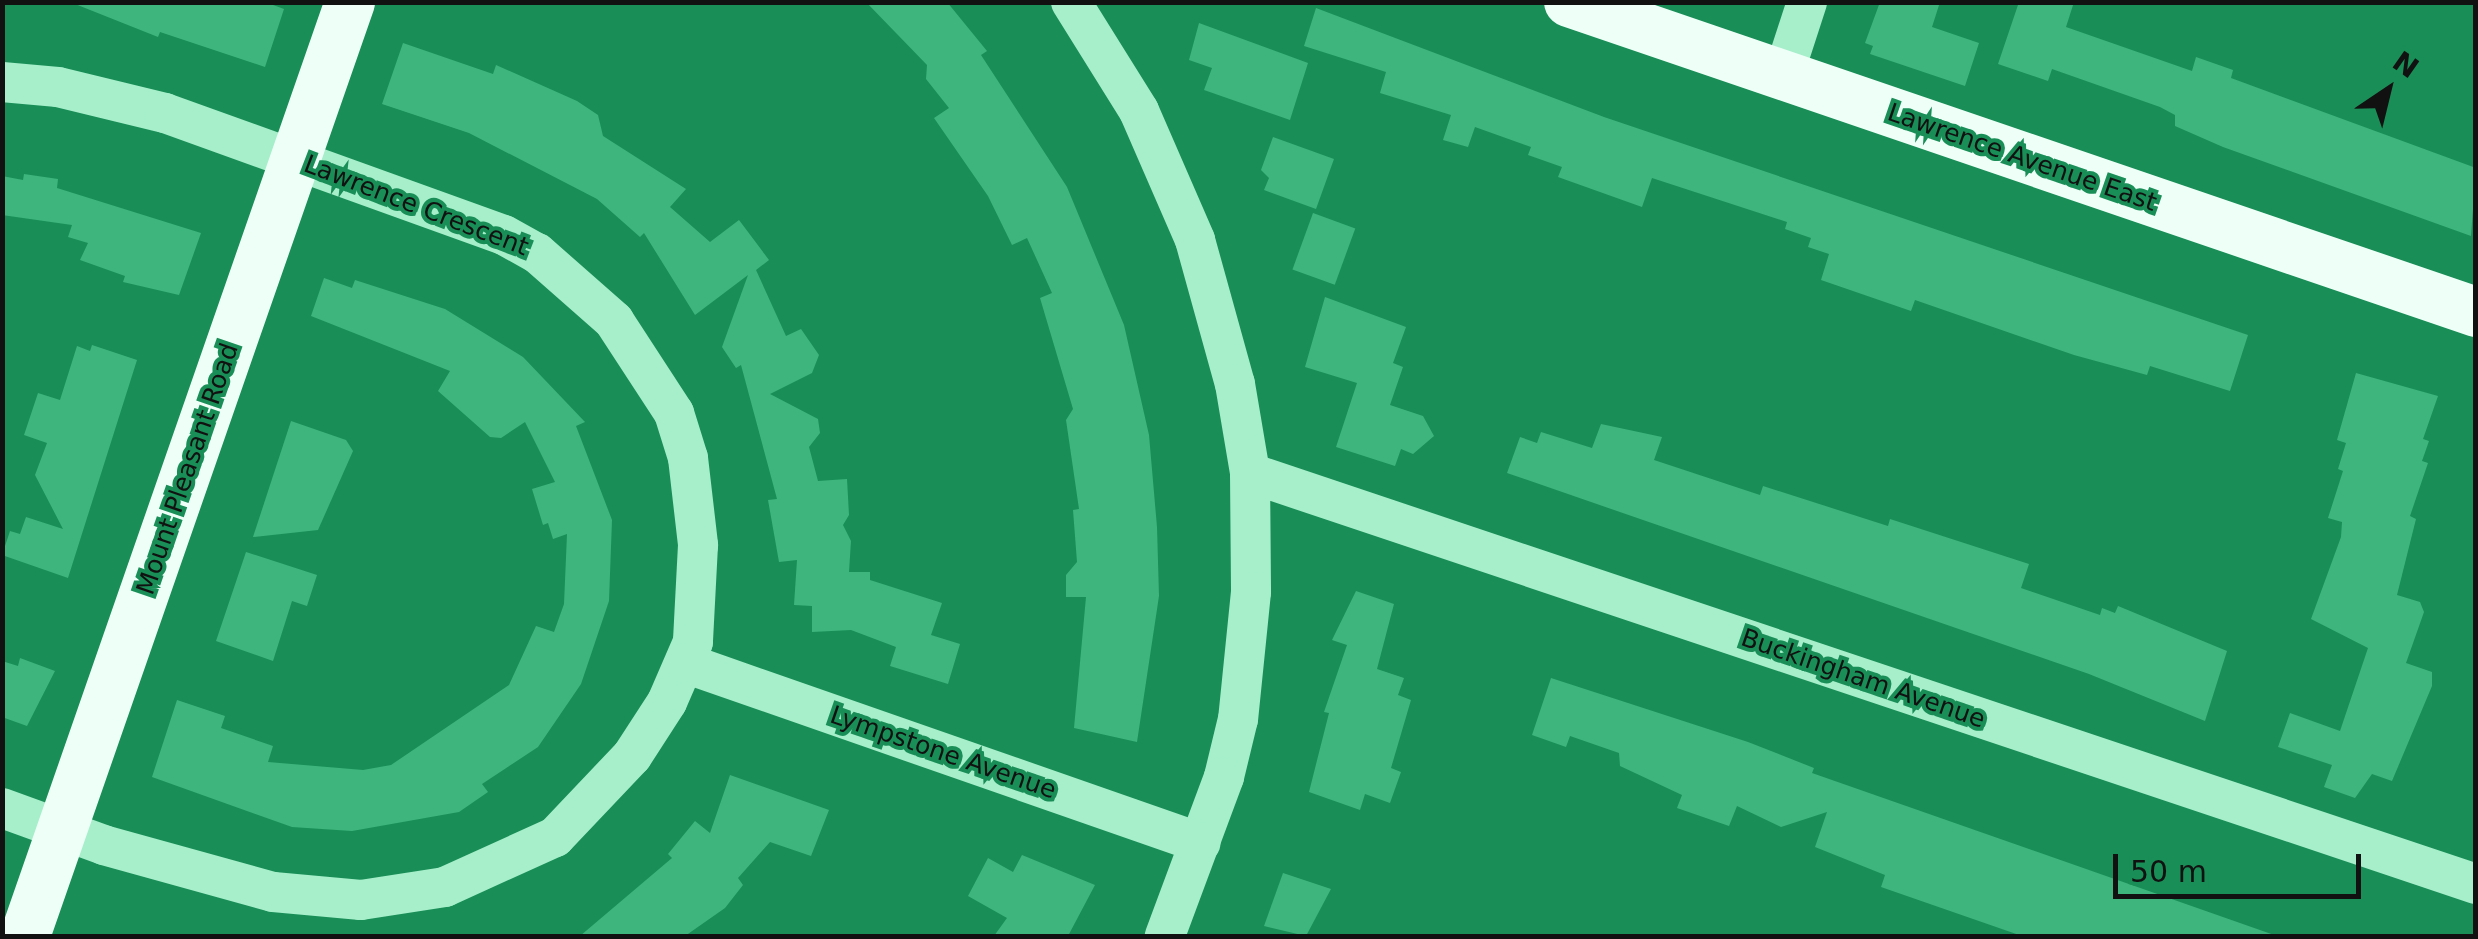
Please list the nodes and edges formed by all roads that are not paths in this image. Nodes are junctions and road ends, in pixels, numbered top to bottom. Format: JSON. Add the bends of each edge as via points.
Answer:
{"nodes":[{"id":1,"x":350,"y":2,"type":"edge"},
{"id":2,"x":1071,"y":2,"type":"edge"},
{"id":3,"x":1569,"y":2,"type":"edge"},
{"id":4,"x":1807,"y":2,"type":"edge"},
{"id":5,"x":1784,"y":76,"type":"junction"},
{"id":6,"x":2,"y":82,"type":"edge"},
{"id":7,"x":297,"y":160,"type":"junction"},
{"id":8,"x":2476,"y":312,"type":"edge"},
{"id":9,"x":1250,"y":473,"type":"junction"},
{"id":10,"x":685,"y":663,"type":"junction"},
{"id":11,"x":2,"y":808,"type":"edge"},
{"id":12,"x":61,"y":829,"type":"junction"},
{"id":13,"x":1201,"y":843,"type":"junction"},
{"id":14,"x":2476,"y":884,"type":"edge"},
{"id":15,"x":25,"y":936,"type":"edge"},
{"id":16,"x":1165,"y":936,"type":"edge"}],
"edges":[{"from":1,"to":7,"type":"main road","name":"Mount Pleasant Road"},
{"from":2,"to":9,"type":"street","via":[[1139,111],[1195,240],[1235,384]]},
{"from":3,"to":5,"type":"main road","name":"Lawrence Avenue East"},
{"from":4,"to":5,"type":"street"},
{"from":5,"to":8,"type":"main road","name":"Lawrence Avenue East"},
{"from":6,"to":7,"type":"street","name":"Lawrence Crescent","via":[[109,98]]},
{"from":7,"to":10,"type":"street","name":"Lawrence Crescent","via":[[504,235],[560,269],[614,321],[674,413],[688,458],[698,545],[693,642]]},
{"from":7,"to":12,"type":"main road","name":"Mount Pleasant Road"},
{"from":9,"to":13,"type":"street","via":[[1251,592],[1238,720]]},
{"from":9,"to":14,"type":"street","name":"Buckingham Avenue"},
{"from":10,"to":12,"type":"street","name":"Lawrence Crescent","via":[[632,756],[583,810],[555,836],[445,887],[317,900],[233,884]]},
{"from":10,"to":13,"type":"street","name":"Lympstone Avenue"},
{"from":11,"to":12,"type":"street","name":"Lawrence Crescent"},
{"from":12,"to":15,"type":"main road","name":"Mount Pleasant Road"},
{"from":13,"to":16,"type":"street"}]}
